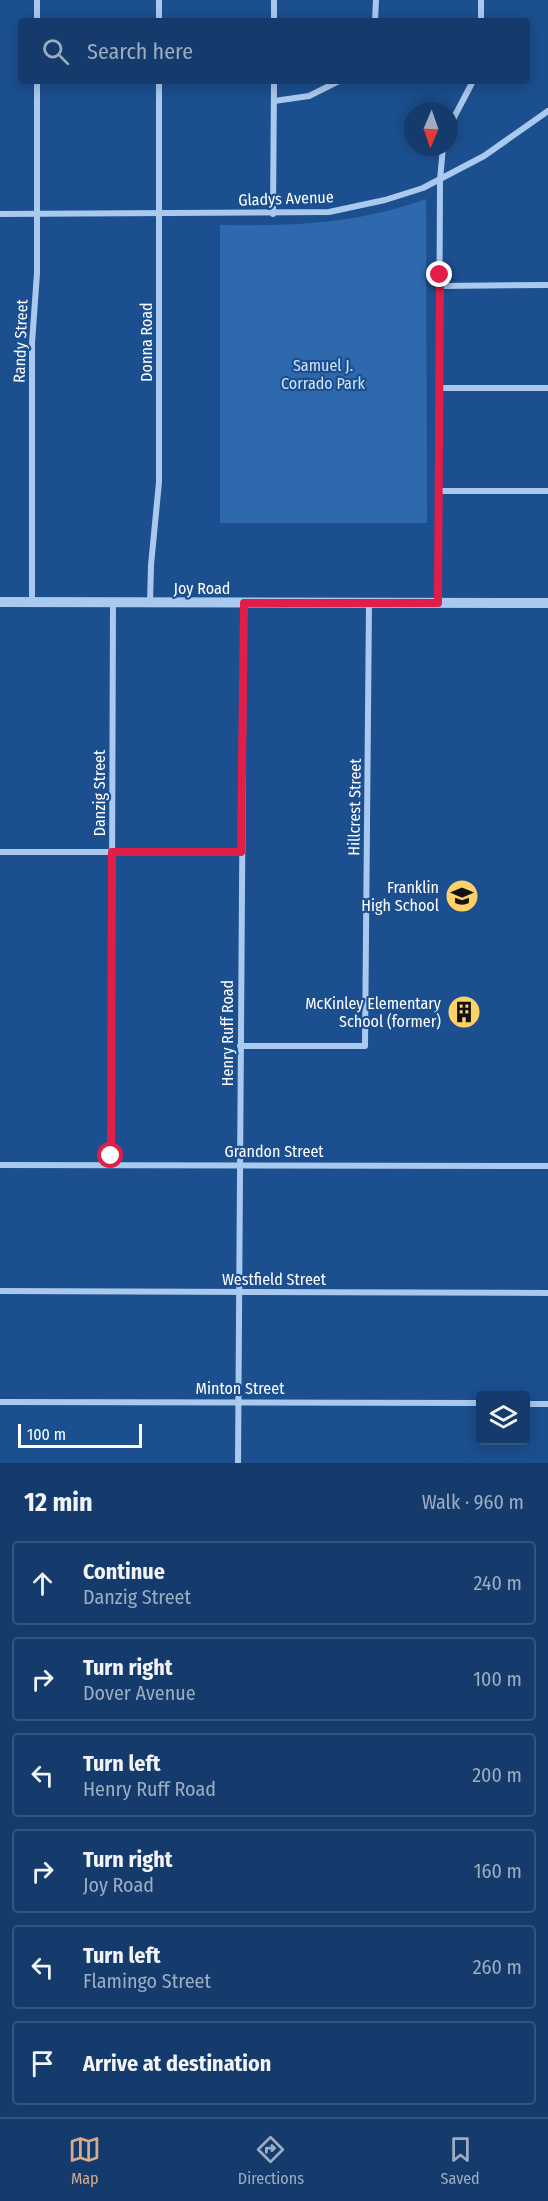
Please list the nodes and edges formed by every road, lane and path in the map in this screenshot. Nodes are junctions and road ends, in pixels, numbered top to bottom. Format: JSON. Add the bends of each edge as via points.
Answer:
{"nodes":[{"id":1,"x":37,"y":0,"type":"edge"},
{"id":2,"x":159,"y":0,"type":"edge"},
{"id":3,"x":274,"y":0,"type":"edge"},
{"id":4,"x":376,"y":0,"type":"edge"},
{"id":5,"x":481,"y":0,"type":"edge"},
{"id":6,"x":37,"y":18,"type":"edge"},
{"id":7,"x":159,"y":18,"type":"edge"},
{"id":8,"x":274,"y":18,"type":"edge"},
{"id":9,"x":375,"y":18,"type":"edge"},
{"id":10,"x":482,"y":18,"type":"edge"},
{"id":11,"x":37,"y":84,"type":"edge"},
{"id":12,"x":159,"y":84,"type":"edge"},
{"id":13,"x":274,"y":84,"type":"edge"},
{"id":14,"x":334,"y":84,"type":"edge"},
{"id":15,"x":471,"y":84,"type":"edge"},
{"id":16,"x":274,"y":101,"type":"junction"},
{"id":17,"x":458,"y":110,"type":"edge"},
{"id":18,"x":548,"y":111,"type":"edge"},
{"id":19,"x":442,"y":156,"type":"edge"},
{"id":20,"x":440,"y":180,"type":"junction"},
{"id":21,"x":159,"y":213,"type":"junction"},
{"id":22,"x":0,"y":214,"type":"edge"},
{"id":23,"x":38,"y":214,"type":"junction"},
{"id":24,"x":273,"y":214,"type":"junction"},
{"id":25,"x":548,"y":285,"type":"edge"},
{"id":26,"x":440,"y":286,"type":"junction"},
{"id":27,"x":440,"y":388,"type":"junction"},
{"id":28,"x":548,"y":388,"type":"edge"},
{"id":29,"x":440,"y":490,"type":"junction"},
{"id":30,"x":548,"y":490,"type":"edge"},
{"id":31,"x":0,"y":602,"type":"edge"},
{"id":32,"x":32,"y":602,"type":"junction"},
{"id":33,"x":113,"y":603,"type":"junction"},
{"id":34,"x":150,"y":603,"type":"junction"},
{"id":35,"x":244,"y":603,"type":"junction"},
{"id":36,"x":369,"y":603,"type":"junction"},
{"id":37,"x":438,"y":603,"type":"junction"},
{"id":38,"x":548,"y":603,"type":"edge"},
{"id":39,"x":0,"y":852,"type":"edge"},
{"id":40,"x":112,"y":852,"type":"junction"},
{"id":41,"x":241,"y":852,"type":"junction"},
{"id":42,"x":240,"y":1046,"type":"junction"},
{"id":43,"x":111,"y":1164,"type":"junction"},
{"id":44,"x":0,"y":1165,"type":"edge"},
{"id":45,"x":239,"y":1165,"type":"junction"},
{"id":46,"x":548,"y":1166,"type":"edge"},
{"id":47,"x":0,"y":1291,"type":"edge"},
{"id":48,"x":238,"y":1292,"type":"junction"},
{"id":49,"x":548,"y":1293,"type":"edge"},
{"id":50,"x":238,"y":1401,"type":"junction"},
{"id":51,"x":0,"y":1402,"type":"edge"},
{"id":52,"x":476,"y":1403,"type":"edge"},
{"id":53,"x":530,"y":1404,"type":"edge"},
{"id":54,"x":548,"y":1404,"type":"edge"},
{"id":55,"x":238,"y":1463,"type":"edge"}],
"edges":[{"from":1,"to":6,"type":"street"},
{"from":2,"to":7,"type":"street"},
{"from":3,"to":8,"type":"street"},
{"from":4,"to":9,"type":"street"},
{"from":5,"to":10,"type":"street"},
{"from":11,"to":23,"type":"street","name":"Randy Street"},
{"from":12,"to":21,"type":"street","name":"Donna Road"},
{"from":13,"to":16,"type":"street"},
{"from":14,"to":16,"type":"street","via":[[309,96]]},
{"from":15,"to":17,"type":"street"},
{"from":16,"to":24,"type":"street"},
{"from":18,"to":20,"type":"street","name":"Gladys Avenue","via":[[484,156]]},
{"from":19,"to":20,"type":"street"},
{"from":20,"to":24,"type":"street","name":"Gladys Avenue","via":[[362,206],[329,212]]},
{"from":20,"to":26,"type":"street"},
{"from":21,"to":23,"type":"street","name":"Gladys Avenue"},
{"from":21,"to":24,"type":"street","name":"Gladys Avenue"},
{"from":21,"to":34,"type":"street","name":"Donna Road","via":[[159,471]]},
{"from":22,"to":23,"type":"street","name":"Gladys Avenue"},
{"from":23,"to":32,"type":"street","name":"Randy Street","via":[[32,343]]},
{"from":25,"to":26,"type":"street"},
{"from":26,"to":27,"type":"street"},
{"from":27,"to":28,"type":"street"},
{"from":27,"to":29,"type":"street"},
{"from":29,"to":30,"type":"street"},
{"from":29,"to":37,"type":"street"},
{"from":31,"to":32,"type":"street","name":"Joy Road"},
{"from":32,"to":33,"type":"street","name":"Joy Road"},
{"from":33,"to":34,"type":"street","name":"Joy Road"},
{"from":33,"to":40,"type":"street","name":"Danzig Street"},
{"from":34,"to":35,"type":"street","name":"Joy Road"},
{"from":35,"to":36,"type":"street","name":"Joy Road"},
{"from":35,"to":41,"type":"street","name":"Henry Ruff Road"},
{"from":36,"to":37,"type":"street","name":"Joy Road"},
{"from":36,"to":42,"type":"street","name":"Hillcrest Street","via":[[365,1046]]},
{"from":37,"to":38,"type":"street","name":"Joy Road"},
{"from":39,"to":40,"type":"street"},
{"from":40,"to":41,"type":"street"},
{"from":40,"to":43,"type":"street","name":"Danzig Street"},
{"from":41,"to":42,"type":"street","name":"Henry Ruff Road"},
{"from":42,"to":45,"type":"street","name":"Henry Ruff Road"},
{"from":43,"to":44,"type":"street","name":"Grandon Street"},
{"from":43,"to":45,"type":"street","name":"Grandon Street"},
{"from":45,"to":46,"type":"street","name":"Grandon Street"},
{"from":45,"to":48,"type":"street","name":"Henry Ruff Road"},
{"from":47,"to":48,"type":"street","name":"Westfield Street"},
{"from":48,"to":49,"type":"street","name":"Westfield Street"},
{"from":48,"to":50,"type":"street","name":"Henry Ruff Road"},
{"from":50,"to":51,"type":"street","name":"Minton Street"},
{"from":50,"to":52,"type":"street","name":"Minton Street"},
{"from":50,"to":55,"type":"street","name":"Henry Ruff Road"},
{"from":53,"to":54,"type":"street"}]}
